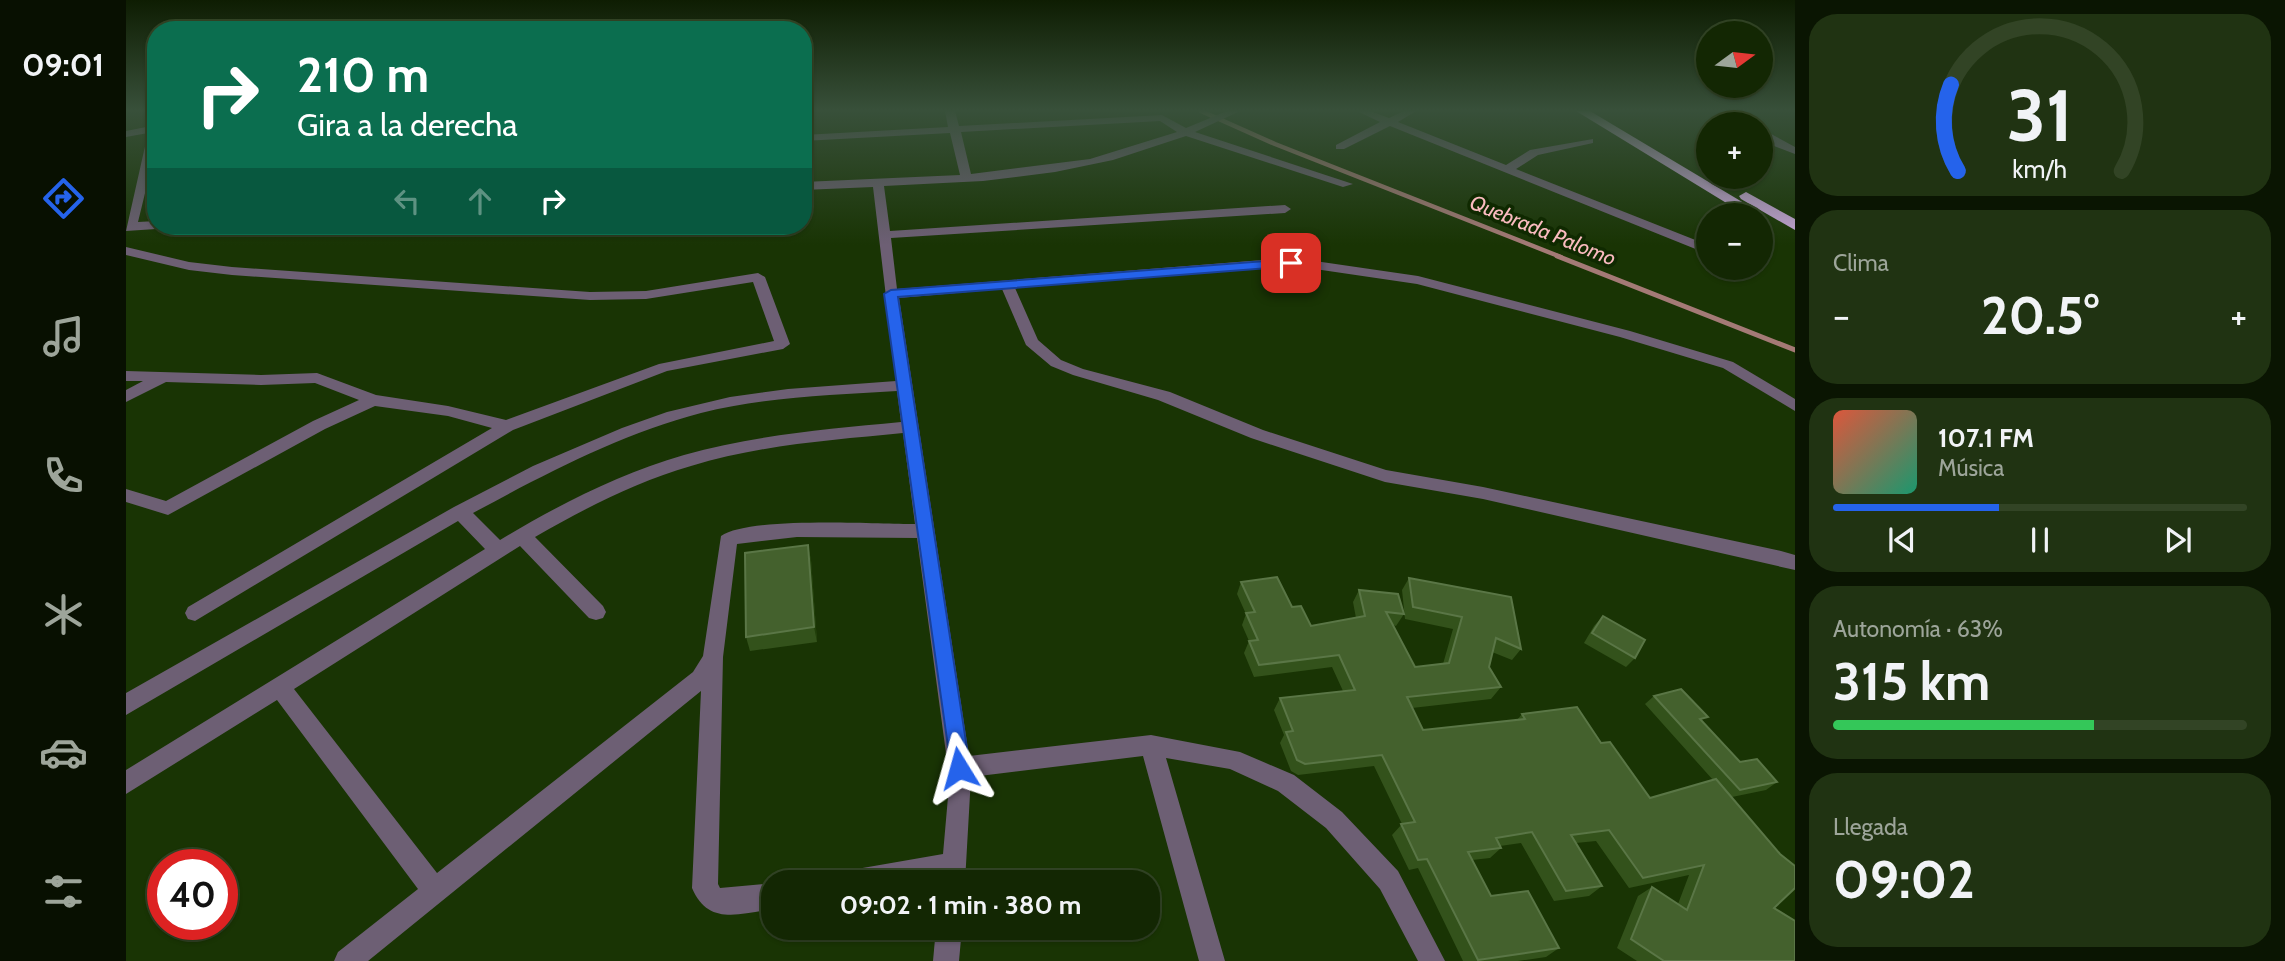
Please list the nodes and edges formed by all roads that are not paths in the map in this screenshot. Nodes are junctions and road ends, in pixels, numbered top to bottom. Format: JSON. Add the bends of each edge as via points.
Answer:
{"nodes":[{"id":1,"x":961,"y":156,"type":"edge"},
{"id":2,"x":1110,"y":156,"type":"edge"},
{"id":3,"x":1259,"y":156,"type":"edge"},
{"id":4,"x":1474,"y":156,"type":"edge"},
{"id":5,"x":1528,"y":156,"type":"edge"},
{"id":6,"x":1657,"y":156,"type":"edge"},
{"id":7,"x":1679,"y":156,"type":"edge"},
{"id":8,"x":147,"y":158,"type":"edge"},
{"id":9,"x":1696,"y":166,"type":"edge"},
{"id":10,"x":1507,"y":169,"type":"junction"},
{"id":11,"x":966,"y":177,"type":"junction"},
{"id":12,"x":878,"y":182,"type":"junction"},
{"id":13,"x":1346,"y":184,"type":"dead end"},
{"id":14,"x":812,"y":186,"type":"edge"},
{"id":15,"x":1734,"y":189,"type":"edge"},
{"id":16,"x":1736,"y":203,"type":"edge"},
{"id":17,"x":1285,"y":209,"type":"dead end"},
{"id":18,"x":1795,"y":225,"type":"edge"},
{"id":19,"x":147,"y":226,"type":"edge"},
{"id":20,"x":1773,"y":226,"type":"edge"},
{"id":21,"x":129,"y":227,"type":"edge"},
{"id":22,"x":884,"y":235,"type":"junction"},
{"id":23,"x":1795,"y":239,"type":"edge"},
{"id":24,"x":1696,"y":245,"type":"edge"},
{"id":25,"x":126,"y":251,"type":"edge"},
{"id":26,"x":1007,"y":285,"type":"junction"},
{"id":27,"x":891,"y":294,"type":"junction"},
{"id":28,"x":126,"y":376,"type":"edge"},
{"id":29,"x":163,"y":377,"type":"junction"},
{"id":30,"x":904,"y":385,"type":"junction"},
{"id":31,"x":126,"y":397,"type":"edge"},
{"id":32,"x":373,"y":400,"type":"junction"},
{"id":33,"x":1795,"y":406,"type":"edge"},
{"id":34,"x":507,"y":426,"type":"junction"},
{"id":35,"x":910,"y":426,"type":"junction"},
{"id":36,"x":126,"y":495,"type":"edge"},
{"id":37,"x":460,"y":512,"type":"junction"},
{"id":38,"x":925,"y":531,"type":"junction"},
{"id":39,"x":522,"y":536,"type":"junction"},
{"id":40,"x":498,"y":550,"type":"junction"},
{"id":41,"x":1795,"y":563,"type":"edge"},
{"id":42,"x":596,"y":612,"type":"dead end"},
{"id":43,"x":195,"y":613,"type":"dead end"},
{"id":44,"x":713,"y":657,"type":"junction"},
{"id":45,"x":280,"y":688,"type":"junction"},
{"id":46,"x":126,"y":705,"type":"edge"},
{"id":47,"x":1151,"y":745,"type":"junction"},
{"id":48,"x":959,"y":768,"type":"junction"},
{"id":49,"x":126,"y":783,"type":"edge"},
{"id":50,"x":954,"y":870,"type":"edge"},
{"id":51,"x":435,"y":891,"type":"junction"},
{"id":52,"x":761,"y":898,"type":"edge"},
{"id":53,"x":948,"y":940,"type":"edge"},
{"id":54,"x":348,"y":961,"type":"edge"},
{"id":55,"x":946,"y":961,"type":"edge"},
{"id":56,"x":1212,"y":961,"type":"edge"},
{"id":57,"x":1432,"y":961,"type":"edge"}],
"edges":[{"from":1,"to":11,"type":"street"},
{"from":2,"to":11,"type":"street","via":[[1043,170]]},
{"from":3,"to":13,"type":"street"},
{"from":4,"to":10,"type":"street"},
{"from":5,"to":10,"type":"street"},
{"from":6,"to":16,"type":"highway"},
{"from":7,"to":9,"type":"highway"},
{"from":8,"to":21,"type":"street"},
{"from":10,"to":24,"type":"street"},
{"from":11,"to":12,"type":"street"},
{"from":12,"to":14,"type":"street"},
{"from":12,"to":22,"type":"street"},
{"from":15,"to":18,"type":"highway"},
{"from":17,"to":22,"type":"street"},
{"from":19,"to":21,"type":"street"},
{"from":20,"to":23,"type":"highway"},
{"from":22,"to":27,"type":"street"},
{"from":25,"to":34,"type":"street","via":[[232,271],[574,296],[646,295],[761,278],[783,344],[664,368]]},
{"from":26,"to":27,"type":"street"},
{"from":26,"to":33,"type":"street","via":[[1276,263],[1418,280],[1679,349],[1738,369]]},
{"from":26,"to":41,"type":"street","via":[[1031,342],[1041,353],[1078,372],[1164,396],[1257,434],[1385,476],[1496,495]]},
{"from":27,"to":30,"type":"street"},
{"from":28,"to":29,"type":"street"},
{"from":29,"to":31,"type":"street"},
{"from":29,"to":32,"type":"street","via":[[317,378]]},
{"from":30,"to":35,"type":"street"},
{"from":30,"to":37,"type":"street","via":[[791,394],[675,415],[586,448]]},
{"from":32,"to":34,"type":"street"},
{"from":32,"to":36,"type":"street","via":[[168,508]]},
{"from":34,"to":43,"type":"street"},
{"from":35,"to":38,"type":"street"},
{"from":35,"to":39,"type":"street","via":[[814,436],[713,454],[655,471],[571,508]]},
{"from":37,"to":40,"type":"street"},
{"from":37,"to":46,"type":"street"},
{"from":38,"to":44,"type":"street","via":[[797,530],[730,538]]},
{"from":38,"to":48,"type":"street"},
{"from":39,"to":40,"type":"street"},
{"from":39,"to":42,"type":"street"},
{"from":40,"to":45,"type":"street"},
{"from":44,"to":51,"type":"street","via":[[700,679]]},
{"from":44,"to":52,"type":"street","via":[[705,888],[713,901]]},
{"from":45,"to":49,"type":"street"},
{"from":45,"to":51,"type":"street"},
{"from":47,"to":48,"type":"street"},
{"from":47,"to":56,"type":"street"},
{"from":47,"to":57,"type":"street","via":[[1232,759],[1286,783],[1325,813],[1389,880]]},
{"from":48,"to":50,"type":"street"},
{"from":51,"to":54,"type":"street"},
{"from":53,"to":55,"type":"street"}]}
